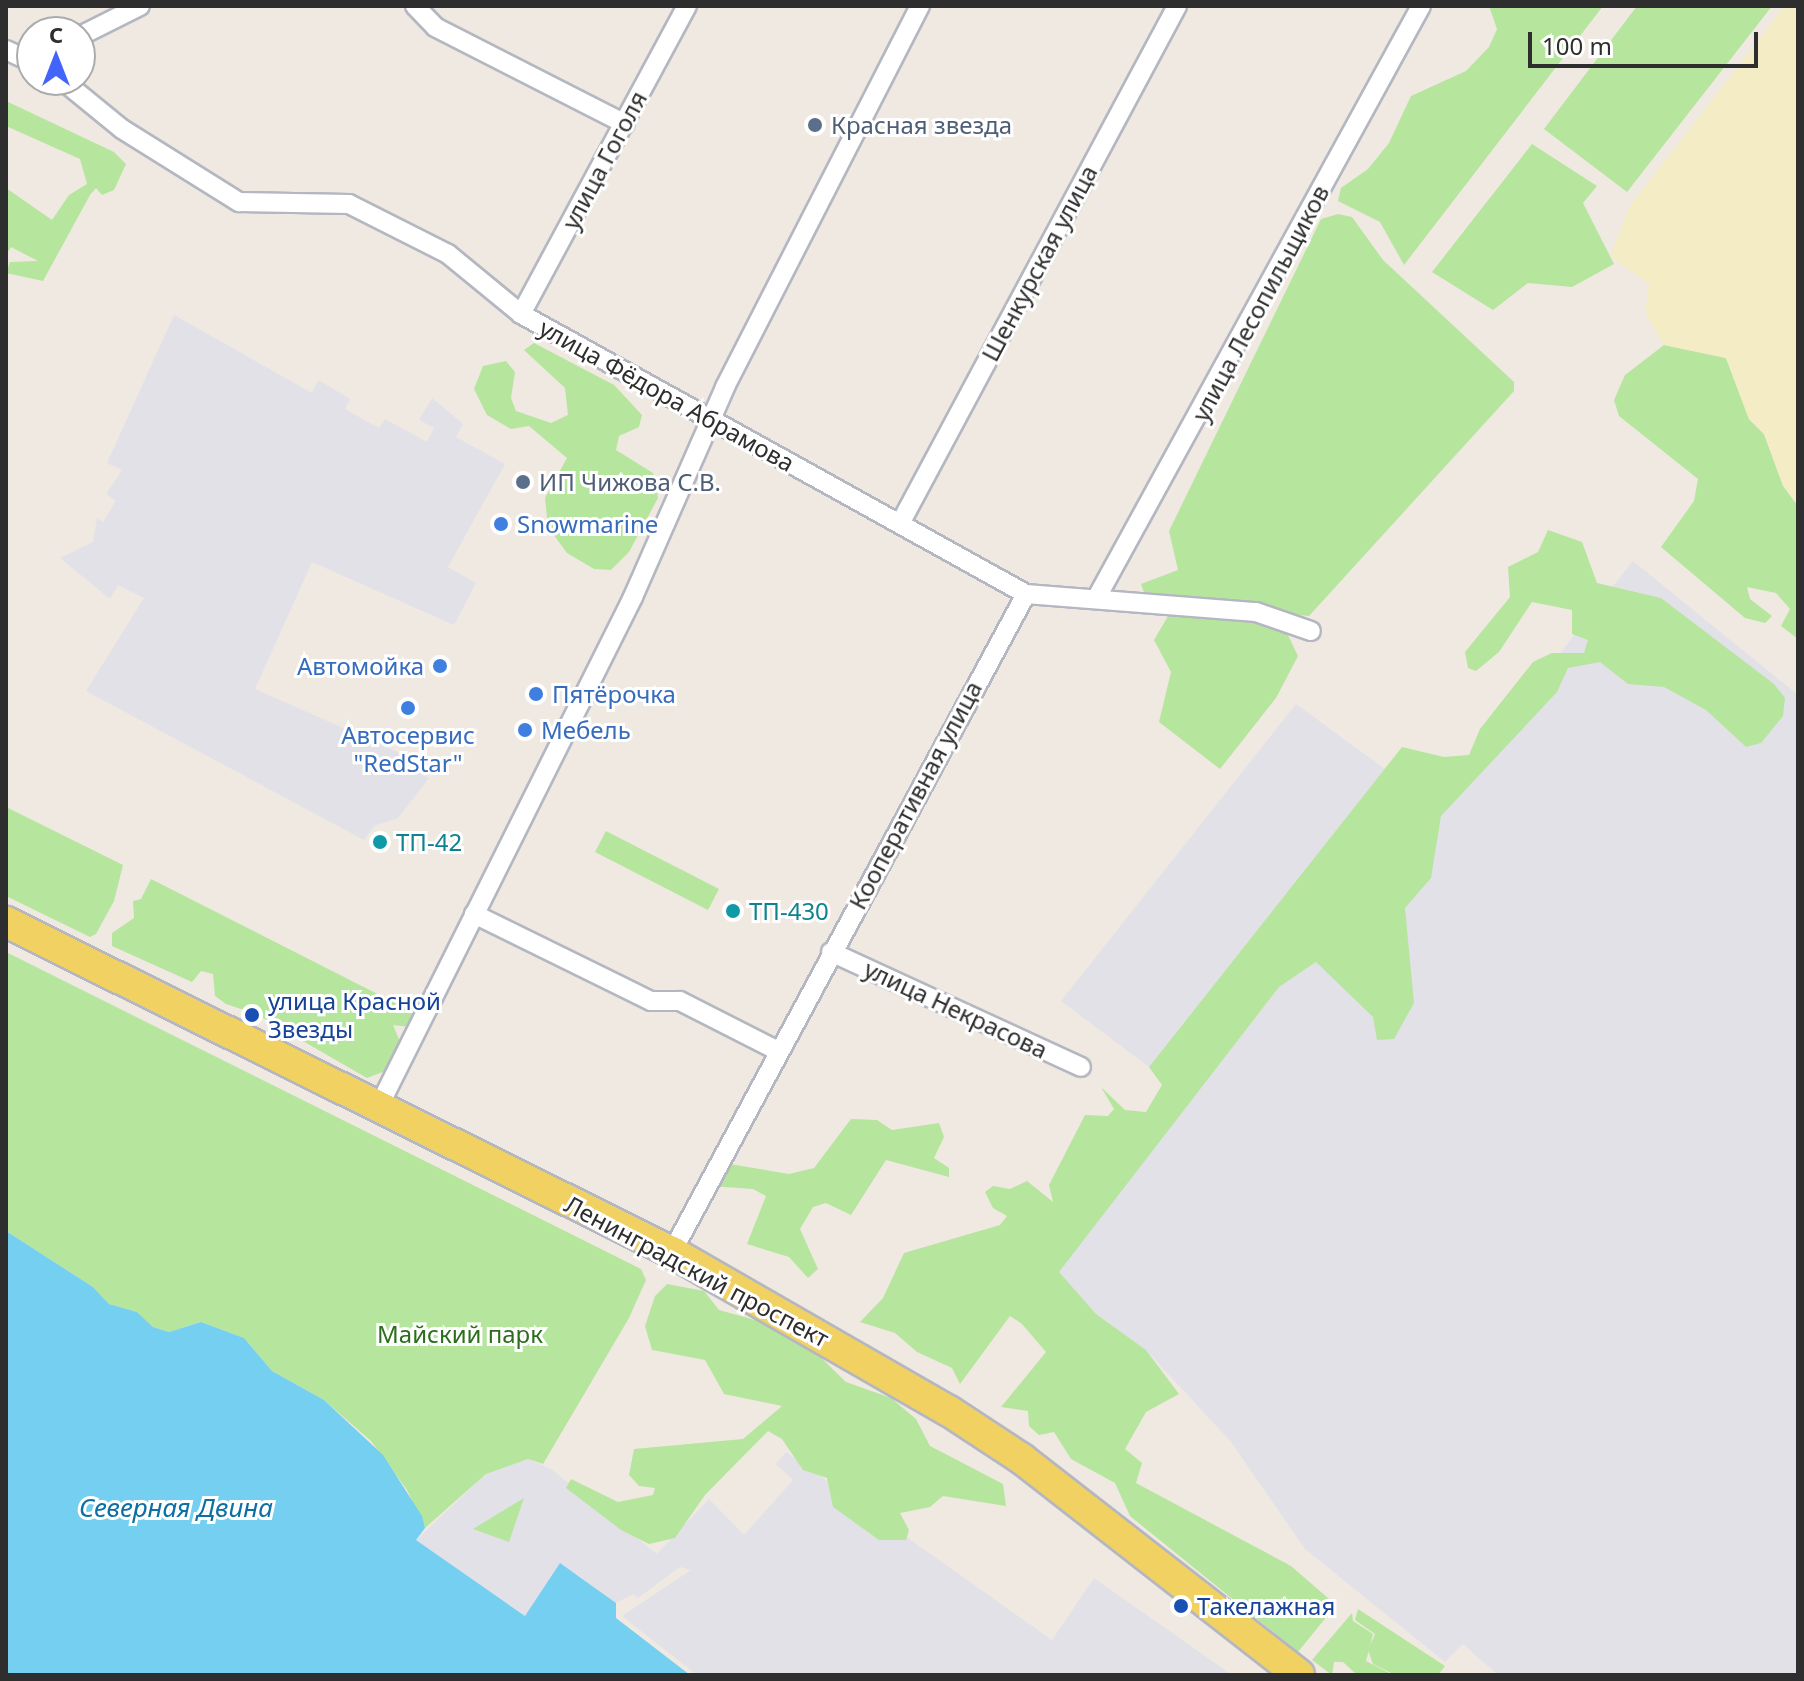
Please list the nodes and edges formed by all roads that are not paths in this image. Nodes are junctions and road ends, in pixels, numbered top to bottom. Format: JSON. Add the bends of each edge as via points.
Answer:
{"nodes":[{"id":1,"x":140,"y":6,"type":"edge"},
{"id":2,"x":415,"y":6,"type":"edge"},
{"id":3,"x":687,"y":6,"type":"edge"},
{"id":4,"x":920,"y":6,"type":"edge"},
{"id":5,"x":1177,"y":6,"type":"edge"},
{"id":6,"x":1421,"y":6,"type":"edge"},
{"id":7,"x":96,"y":28,"type":"edge"},
{"id":8,"x":82,"y":96,"type":"edge"},
{"id":9,"x":625,"y":124,"type":"junction"},
{"id":10,"x":521,"y":314,"type":"junction"},
{"id":11,"x":711,"y":416,"type":"junction"},
{"id":12,"x":902,"y":520,"type":"junction"},
{"id":13,"x":1026,"y":594,"type":"junction"},
{"id":14,"x":1096,"y":599,"type":"junction"},
{"id":15,"x":1311,"y":631,"type":"dead end"},
{"id":16,"x":474,"y":914,"type":"junction"},
{"id":17,"x":6,"y":922,"type":"edge"},
{"id":18,"x":831,"y":952,"type":"junction"},
{"id":19,"x":778,"y":1051,"type":"junction"},
{"id":20,"x":1081,"y":1067,"type":"dead end"},
{"id":21,"x":379,"y":1106,"type":"junction"},
{"id":22,"x":672,"y":1252,"type":"junction"},
{"id":23,"x":1299,"y":1675,"type":"edge"}],
"edges":[{"from":1,"to":7,"type":"street"},
{"from":2,"to":9,"type":"street","via":[[435,27]]},
{"from":3,"to":9,"type":"street","name":"улица Гоголя"},
{"from":4,"to":11,"type":"street"},
{"from":5,"to":12,"type":"street","name":"Шенкурская улица"},
{"from":6,"to":14,"type":"street","name":"улица Лесопильщиков"},
{"from":8,"to":10,"type":"street","name":"улица Фёдора Абрамова","via":[[122,129],[239,202],[349,204],[448,254],[489,282]]},
{"from":9,"to":10,"type":"street","name":"улица Гоголя"},
{"from":10,"to":11,"type":"street","name":"улица Фёдора Абрамова"},
{"from":11,"to":12,"type":"street","name":"улица Фёдора Абрамова","via":[[754,446]]},
{"from":11,"to":16,"type":"street","via":[[633,597]]},
{"from":12,"to":13,"type":"street","name":"улица Фёдора Абрамова"},
{"from":13,"to":14,"type":"street","name":"улица Фёдора Абрамова"},
{"from":13,"to":18,"type":"street","name":"Кооперативная улица"},
{"from":14,"to":15,"type":"street","name":"улица Фёдора Абрамова","via":[[1256,612]]},
{"from":16,"to":19,"type":"street","via":[[651,1001],[680,1001]]},
{"from":16,"to":21,"type":"street"},
{"from":17,"to":21,"type":"main road","name":"Ленинградский проспект"},
{"from":18,"to":19,"type":"street","name":"Кооперативная улица"},
{"from":18,"to":20,"type":"street","name":"улица Некрасова"},
{"from":19,"to":22,"type":"street","name":"Кооперативная улица"},
{"from":21,"to":22,"type":"main road","name":"Ленинградский проспект"},
{"from":22,"to":23,"type":"main road","name":"Ленинградский проспект","via":[[1022,1459]]}]}
